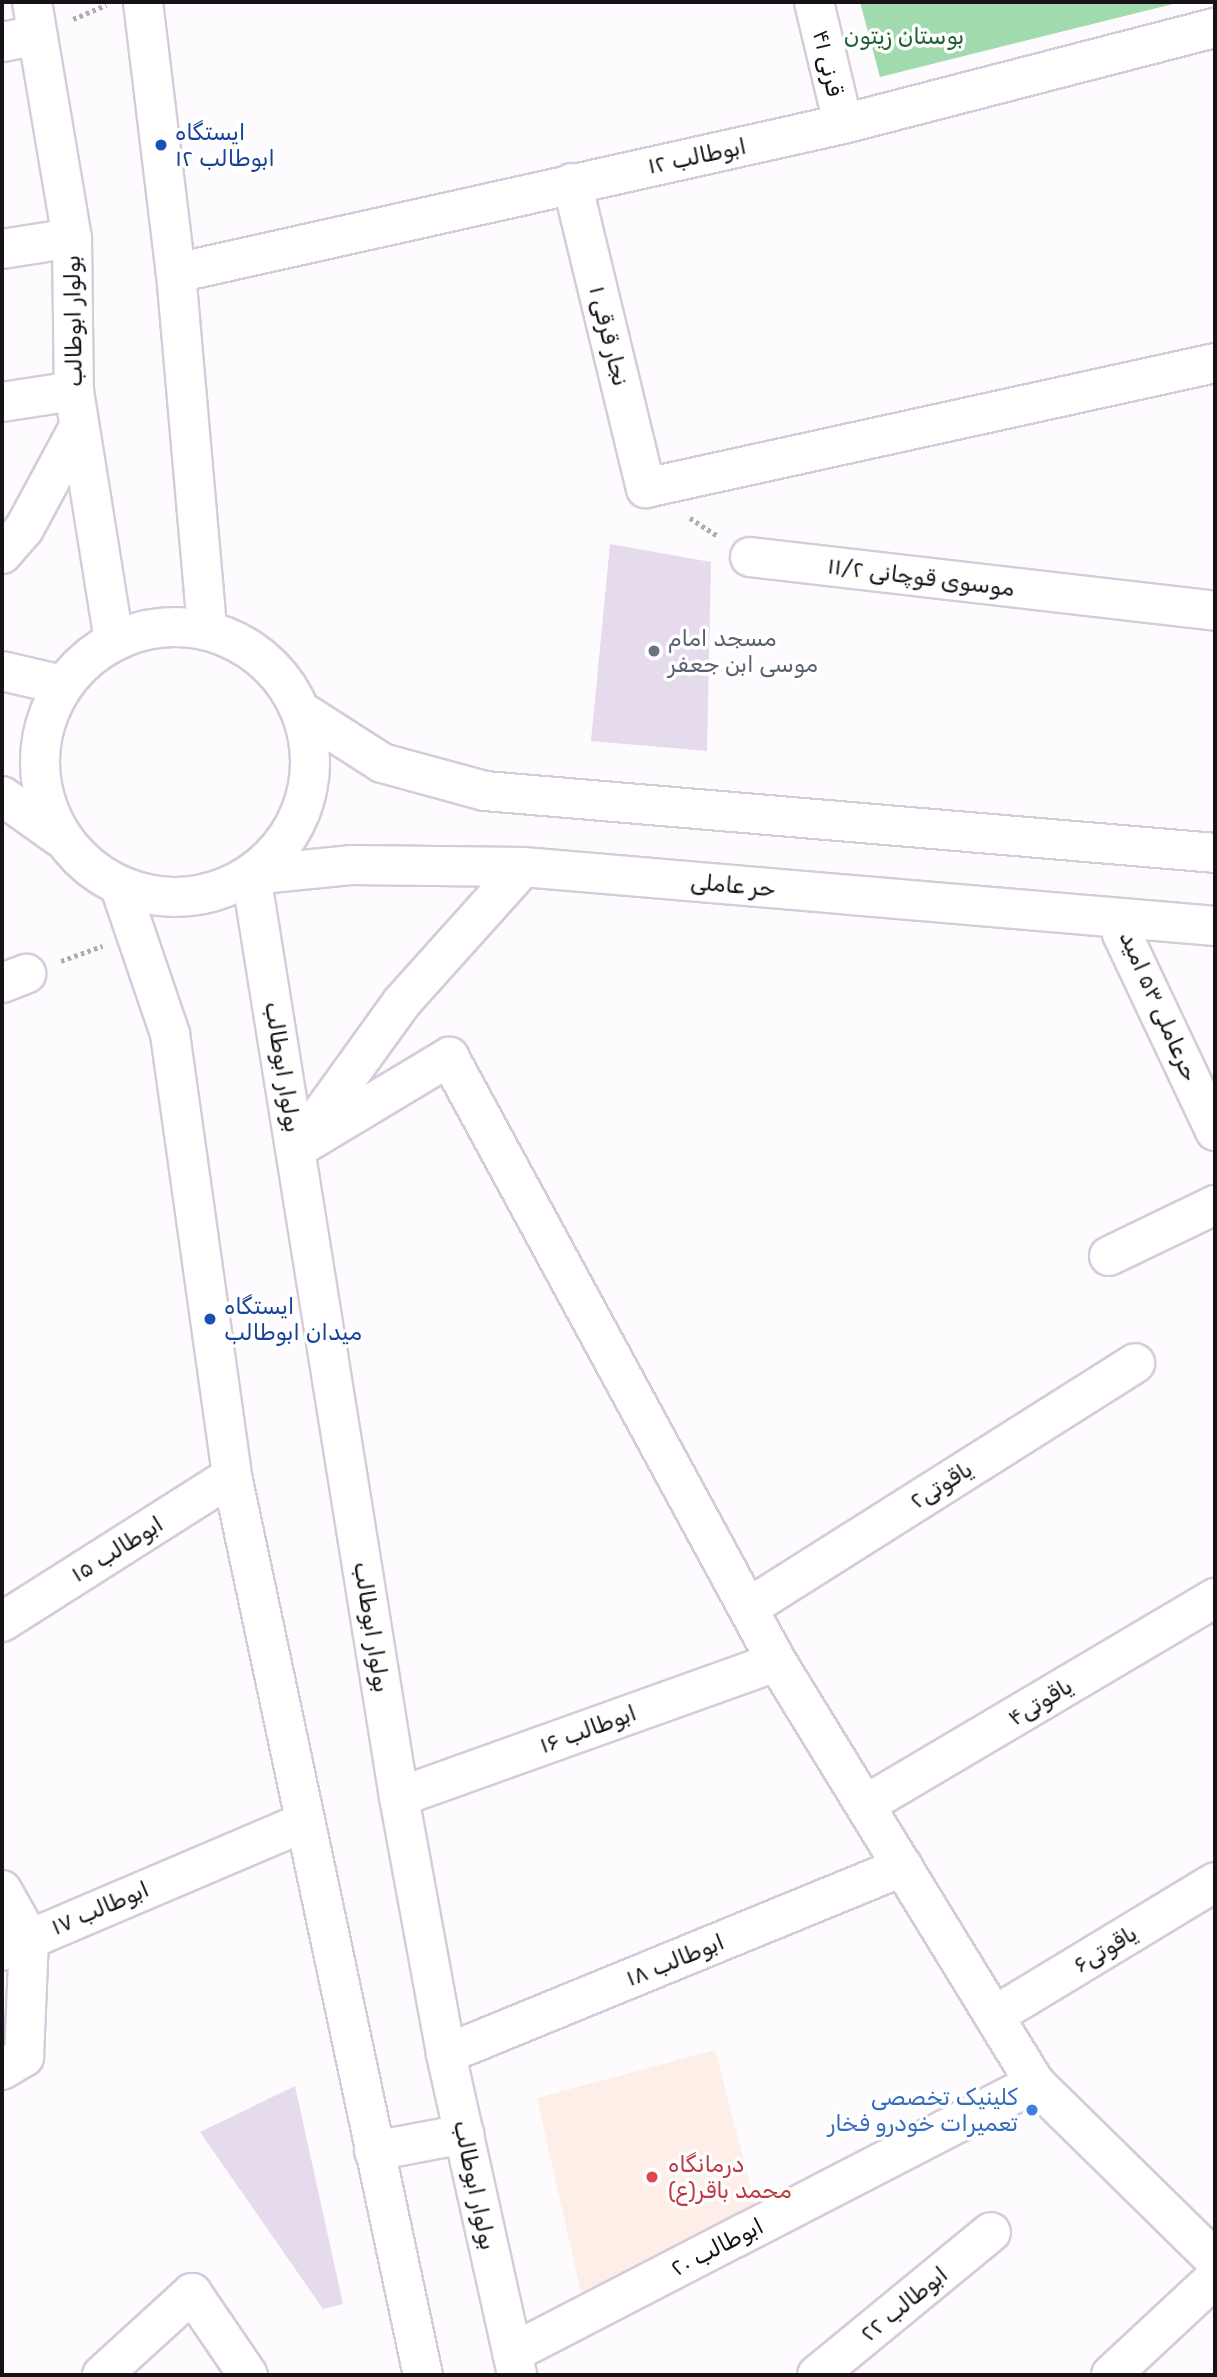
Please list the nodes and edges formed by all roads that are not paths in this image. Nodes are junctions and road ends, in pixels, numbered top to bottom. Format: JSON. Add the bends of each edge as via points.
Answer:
{"nodes":[{"id":1,"x":143,"y":2,"type":"edge"},
{"id":2,"x":814,"y":2,"type":"edge"},
{"id":3,"x":24,"y":26,"type":"edge"},
{"id":4,"x":1215,"y":28,"type":"edge"},
{"id":5,"x":843,"y":124,"type":"junction"},
{"id":6,"x":572,"y":183,"type":"junction"},
{"id":7,"x":72,"y":237,"type":"junction"},
{"id":8,"x":2,"y":249,"type":"edge"},
{"id":9,"x":176,"y":273,"type":"junction"},
{"id":10,"x":1215,"y":363,"type":"edge"},
{"id":11,"x":2,"y":402,"type":"edge"},
{"id":12,"x":76,"y":409,"type":"junction"},
{"id":13,"x":2,"y":554,"type":"edge"},
{"id":14,"x":750,"y":557,"type":"road end"},
{"id":15,"x":1215,"y":611,"type":"edge"},
{"id":16,"x":207,"y":629,"type":"junction"},
{"id":17,"x":114,"y":640,"type":"junction"},
{"id":18,"x":2,"y":671,"type":"edge"},
{"id":19,"x":62,"y":685,"type":"junction"},
{"id":20,"x":301,"y":711,"type":"junction"},
{"id":21,"x":2,"y":796,"type":"edge"},
{"id":22,"x":61,"y":838,"type":"junction"},
{"id":23,"x":1215,"y":853,"type":"edge"},
{"id":24,"x":523,"y":867,"type":"junction"},
{"id":25,"x":251,"y":875,"type":"junction"},
{"id":26,"x":120,"y":887,"type":"junction"},
{"id":27,"x":1121,"y":918,"type":"junction"},
{"id":28,"x":1215,"y":926,"type":"edge"},
{"id":29,"x":1215,"y":1131,"type":"edge"},
{"id":30,"x":296,"y":1149,"type":"junction"},
{"id":31,"x":1215,"y":1205,"type":"edge"},
{"id":32,"x":1109,"y":1256,"type":"dead end"},
{"id":33,"x":1135,"y":1363,"type":"dead end"},
{"id":34,"x":232,"y":1476,"type":"junction"},
{"id":35,"x":1215,"y":1598,"type":"edge"},
{"id":36,"x":748,"y":1608,"type":"junction"},
{"id":37,"x":2,"y":1622,"type":"edge"},
{"id":38,"x":777,"y":1661,"type":"junction"},
{"id":39,"x":399,"y":1797,"type":"junction"},
{"id":40,"x":865,"y":1805,"type":"junction"},
{"id":41,"x":305,"y":1822,"type":"junction"},
{"id":42,"x":903,"y":1867,"type":"junction"},
{"id":43,"x":1215,"y":1882,"type":"edge"},
{"id":44,"x":2,"y":1890,"type":"edge"},
{"id":45,"x":15,"y":1945,"type":"edge"},
{"id":46,"x":994,"y":2016,"type":"junction"},
{"id":47,"x":446,"y":2054,"type":"junction"},
{"id":48,"x":2,"y":2070,"type":"edge"},
{"id":49,"x":1035,"y":2083,"type":"junction"},
{"id":50,"x":464,"y":2134,"type":"junction"},
{"id":51,"x":374,"y":2151,"type":"junction"},
{"id":52,"x":991,"y":2232,"type":"dead end"},
{"id":53,"x":1215,"y":2260,"type":"edge"},
{"id":54,"x":1215,"y":2278,"type":"edge"},
{"id":55,"x":514,"y":2364,"type":"edge"},
{"id":56,"x":102,"y":2375,"type":"edge"},
{"id":57,"x":248,"y":2375,"type":"edge"},
{"id":58,"x":423,"y":2375,"type":"edge"},
{"id":59,"x":817,"y":2375,"type":"edge"},
{"id":60,"x":1111,"y":2375,"type":"edge"}],
"edges":[{"from":1,"to":9,"type":"street"},
{"from":2,"to":5,"type":"street","name":"قرنی ۴۱"},
{"from":3,"to":7,"type":"street","name":"بولوار ابوطالب"},
{"from":4,"to":5,"type":"street","name":"ابوطالب ۱۲"},
{"from":5,"to":6,"type":"street","name":"ابوطالب ۱۲"},
{"from":6,"to":9,"type":"street","name":"ابوطالب ۱۲"},
{"from":6,"to":10,"type":"street","name":"نجار قرقی ۱","via":[[646,488]]},
{"from":7,"to":8,"type":"street"},
{"from":7,"to":12,"type":"street","name":"بولوار ابوطالب"},
{"from":9,"to":16,"type":"street"},
{"from":11,"to":12,"type":"street"},
{"from":12,"to":13,"type":"street","via":[[24,529]]},
{"from":12,"to":17,"type":"street","name":"بولوار ابوطالب"},
{"from":14,"to":15,"type":"street","name":"موسوی قوچانی ۱۱/۲"},
{"from":16,"to":17,"type":"street","via":[[160,626]]},
{"from":16,"to":20,"type":"street","via":[[247,646],[279,674]]},
{"from":17,"to":19,"type":"street"},
{"from":18,"to":19,"type":"street"},
{"from":19,"to":22,"type":"street","via":[[41,734],[40,788]]},
{"from":20,"to":23,"type":"street","via":[[382,763],[485,791]]},
{"from":20,"to":25,"type":"street","via":[[311,772],[293,830]]},
{"from":21,"to":22,"type":"street"},
{"from":22,"to":26,"type":"street"},
{"from":24,"to":25,"type":"street","name":"حر عاملی","via":[[351,865]]},
{"from":24,"to":27,"type":"street","name":"حر عاملی"},
{"from":24,"to":30,"type":"street","via":[[402,1002]]},
{"from":25,"to":26,"type":"street","via":[[209,894],[164,898]]},
{"from":25,"to":30,"type":"street","name":"بولوار ابوطالب"},
{"from":26,"to":34,"type":"street","via":[[170,1034]]},
{"from":27,"to":28,"type":"street","name":"حر عاملی"},
{"from":27,"to":29,"type":"street","name":"حرعاملی ۵۳ امید","via":[[1122,934]]},
{"from":30,"to":36,"type":"street","via":[[449,1057]]},
{"from":30,"to":39,"type":"street","name":"بولوار ابوطالب"},
{"from":31,"to":32,"type":"street"},
{"from":33,"to":36,"type":"street","name":"یاقوتی۲"},
{"from":34,"to":37,"type":"street","name":"ابوطالب ۱۵"},
{"from":34,"to":41,"type":"street"},
{"from":35,"to":40,"type":"street","name":"یاقوتی۴"},
{"from":36,"to":38,"type":"street"},
{"from":38,"to":39,"type":"street","name":"ابوطالب ۱۶"},
{"from":38,"to":40,"type":"street"},
{"from":39,"to":47,"type":"street","name":"بولوار ابوطالب"},
{"from":40,"to":42,"type":"street"},
{"from":41,"to":45,"type":"street","name":"ابوطالب ۱۷"},
{"from":41,"to":51,"type":"street"},
{"from":42,"to":46,"type":"street"},
{"from":42,"to":47,"type":"street","name":"ابوطالب ۱۸"},
{"from":43,"to":46,"type":"street","name":"یاقوتی۶"},
{"from":44,"to":45,"type":"street"},
{"from":45,"to":48,"type":"street","name":"ابوطالب ۱۷","via":[[24,2057]]},
{"from":46,"to":49,"type":"street"},
{"from":47,"to":50,"type":"street","name":"بولوار ابوطالب"},
{"from":49,"to":53,"type":"street"},
{"from":49,"to":55,"type":"street","name":"ابوطالب ۲۰"},
{"from":50,"to":51,"type":"street"},
{"from":50,"to":55,"type":"street","name":"بولوار ابوطالب"},
{"from":51,"to":58,"type":"street"},
{"from":52,"to":59,"type":"street","name":"ابوطالب ۲۲"},
{"from":54,"to":60,"type":"street"},
{"from":56,"to":57,"type":"street","via":[[192,2293]]}]}
